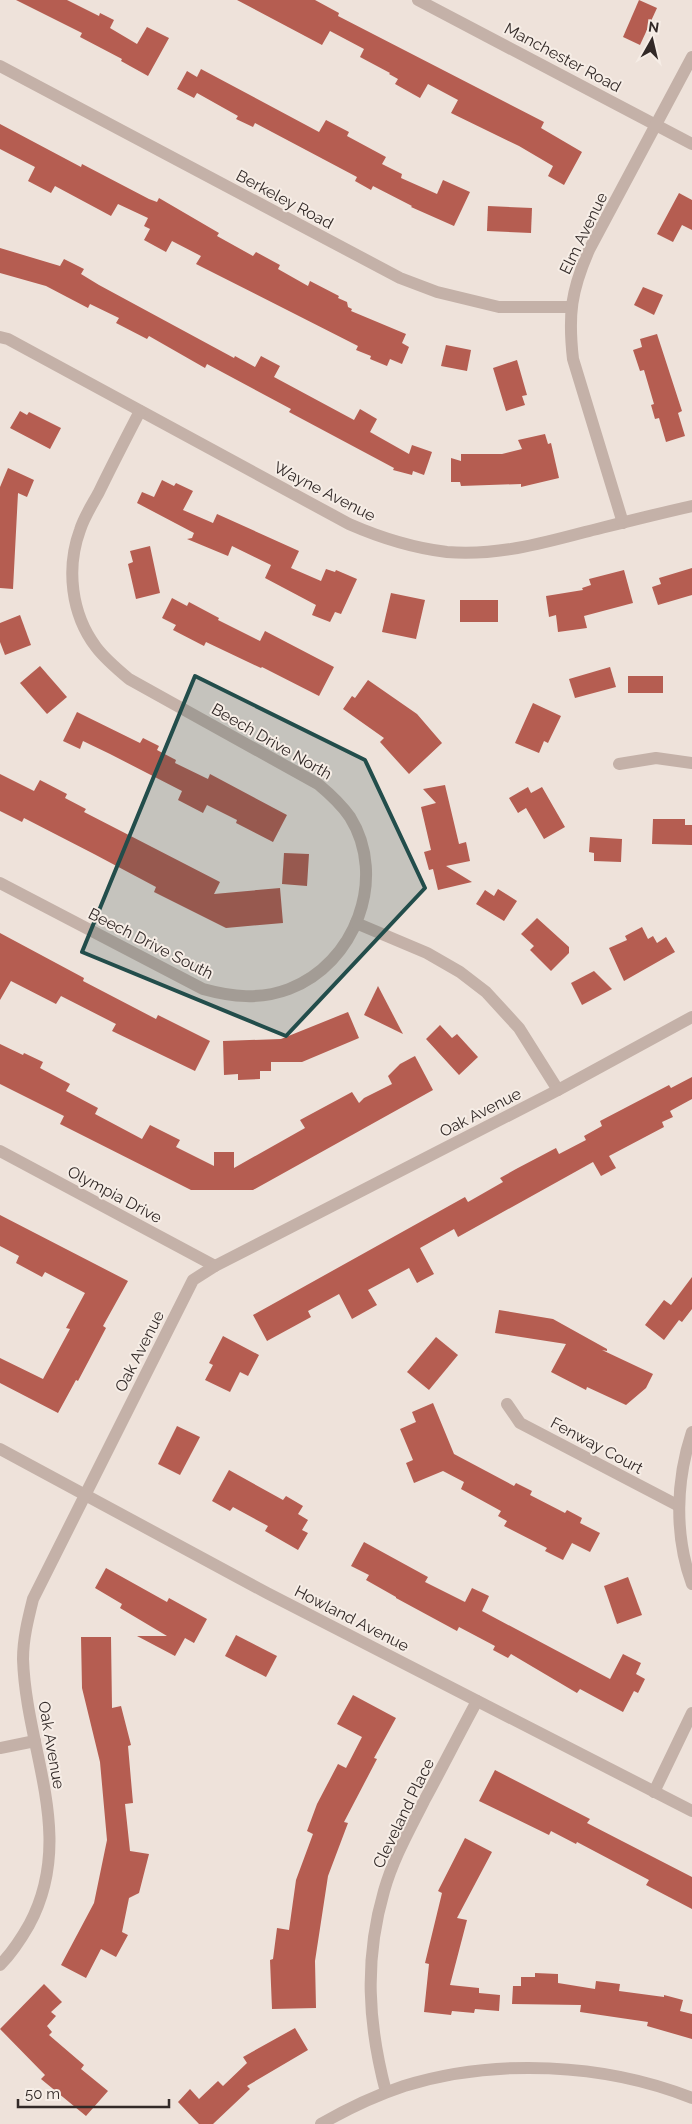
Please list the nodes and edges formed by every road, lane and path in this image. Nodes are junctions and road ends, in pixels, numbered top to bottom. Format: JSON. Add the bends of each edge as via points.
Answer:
{"nodes":[{"id":1,"x":418,"y":0,"type":"edge"},
{"id":2,"x":692,"y":58,"type":"edge"},
{"id":3,"x":0,"y":66,"type":"edge"},
{"id":4,"x":656,"y":125,"type":"junction"},
{"id":5,"x":692,"y":144,"type":"edge"},
{"id":6,"x":571,"y":307,"type":"junction"},
{"id":7,"x":0,"y":337,"type":"edge"},
{"id":8,"x":140,"y":411,"type":"junction"},
{"id":9,"x":692,"y":506,"type":"edge"},
{"id":10,"x":623,"y":523,"type":"junction"},
{"id":11,"x":692,"y":763,"type":"edge"},
{"id":12,"x":619,"y":764,"type":"dead end"},
{"id":13,"x":0,"y":883,"type":"edge"},
{"id":14,"x":356,"y":923,"type":"junction"},
{"id":15,"x":692,"y":1016,"type":"edge"},
{"id":16,"x":558,"y":1090,"type":"junction"},
{"id":17,"x":0,"y":1151,"type":"edge"},
{"id":18,"x":215,"y":1266,"type":"junction"},
{"id":19,"x":508,"y":1404,"type":"dead end"},
{"id":20,"x":692,"y":1432,"type":"edge"},
{"id":21,"x":0,"y":1449,"type":"edge"},
{"id":22,"x":85,"y":1494,"type":"junction"},
{"id":23,"x":679,"y":1506,"type":"junction"},
{"id":24,"x":692,"y":1584,"type":"edge"},
{"id":25,"x":477,"y":1701,"type":"junction"},
{"id":26,"x":692,"y":1713,"type":"edge"},
{"id":27,"x":35,"y":1740,"type":"junction"},
{"id":28,"x":0,"y":1748,"type":"edge"},
{"id":29,"x":654,"y":1792,"type":"junction"},
{"id":30,"x":692,"y":1811,"type":"edge"},
{"id":31,"x":0,"y":1965,"type":"edge"},
{"id":32,"x":386,"y":2092,"type":"junction"},
{"id":33,"x":692,"y":2098,"type":"edge"},
{"id":34,"x":321,"y":2124,"type":"edge"}],
"edges":[{"from":1,"to":4,"type":"street","name":"Manchester Road"},
{"from":2,"to":4,"type":"street","name":"Elm Avenue"},
{"from":3,"to":6,"type":"street","name":"Berkeley Road","via":[[400,278],[437,292],[499,307]]},
{"from":4,"to":5,"type":"street","name":"Manchester Road"},
{"from":4,"to":6,"type":"street","name":"Elm Avenue","via":[[589,250]]},
{"from":6,"to":10,"type":"street","name":"Elm Avenue","via":[[573,359]]},
{"from":7,"to":8,"type":"street","name":"Wayne Avenue"},
{"from":8,"to":10,"type":"street","name":"Wayne Avenue","via":[[349,524],[414,546],[448,552],[522,548]]},
{"from":8,"to":14,"type":"street","name":"Beech Drive North","via":[[80,529],[73,555],[72,579],[84,626],[96,647],[129,679],[318,784],[336,799],[362,843],[365,892]]},
{"from":9,"to":10,"type":"street","name":"Wayne Avenue"},
{"from":11,"to":12,"type":"street","via":[[656,758]]},
{"from":13,"to":14,"type":"street","name":"Beech Drive South","via":[[203,989],[225,995],[268,995],[290,989],[314,976],[332,960]]},
{"from":14,"to":16,"type":"street","via":[[427,953],[486,992],[519,1028]]},
{"from":15,"to":16,"type":"street","name":"Oak Avenue"},
{"from":16,"to":18,"type":"street","name":"Oak Avenue"},
{"from":17,"to":18,"type":"street","name":"Olympia Drive"},
{"from":18,"to":22,"type":"street","name":"Oak Avenue","via":[[193,1280]]},
{"from":19,"to":23,"type":"street","name":"Fenway Court","via":[[520,1423]]},
{"from":20,"to":23,"type":"street","via":[[685,1452]]},
{"from":21,"to":22,"type":"street","name":"Howland Avenue"},
{"from":22,"to":25,"type":"street","name":"Howland Avenue","via":[[267,1593]]},
{"from":22,"to":27,"type":"street","name":"Oak Avenue","via":[[33,1599],[25,1630],[25,1686]]},
{"from":23,"to":24,"type":"street","via":[[681,1542]]},
{"from":25,"to":29,"type":"street","name":"Howland Avenue"},
{"from":25,"to":32,"type":"street","name":"Cleveland Place","via":[[398,1852],[384,1891],[370,1972],[376,2055]]},
{"from":26,"to":29,"type":"street"},
{"from":27,"to":28,"type":"street"},
{"from":27,"to":31,"type":"street","name":"Oak Avenue","via":[[50,1823],[51,1854],[46,1884],[36,1913]]},
{"from":29,"to":30,"type":"street","name":"Howland Avenue"},
{"from":32,"to":33,"type":"street","via":[[455,2075],[544,2069],[632,2079]]},
{"from":32,"to":34,"type":"street"}]}
